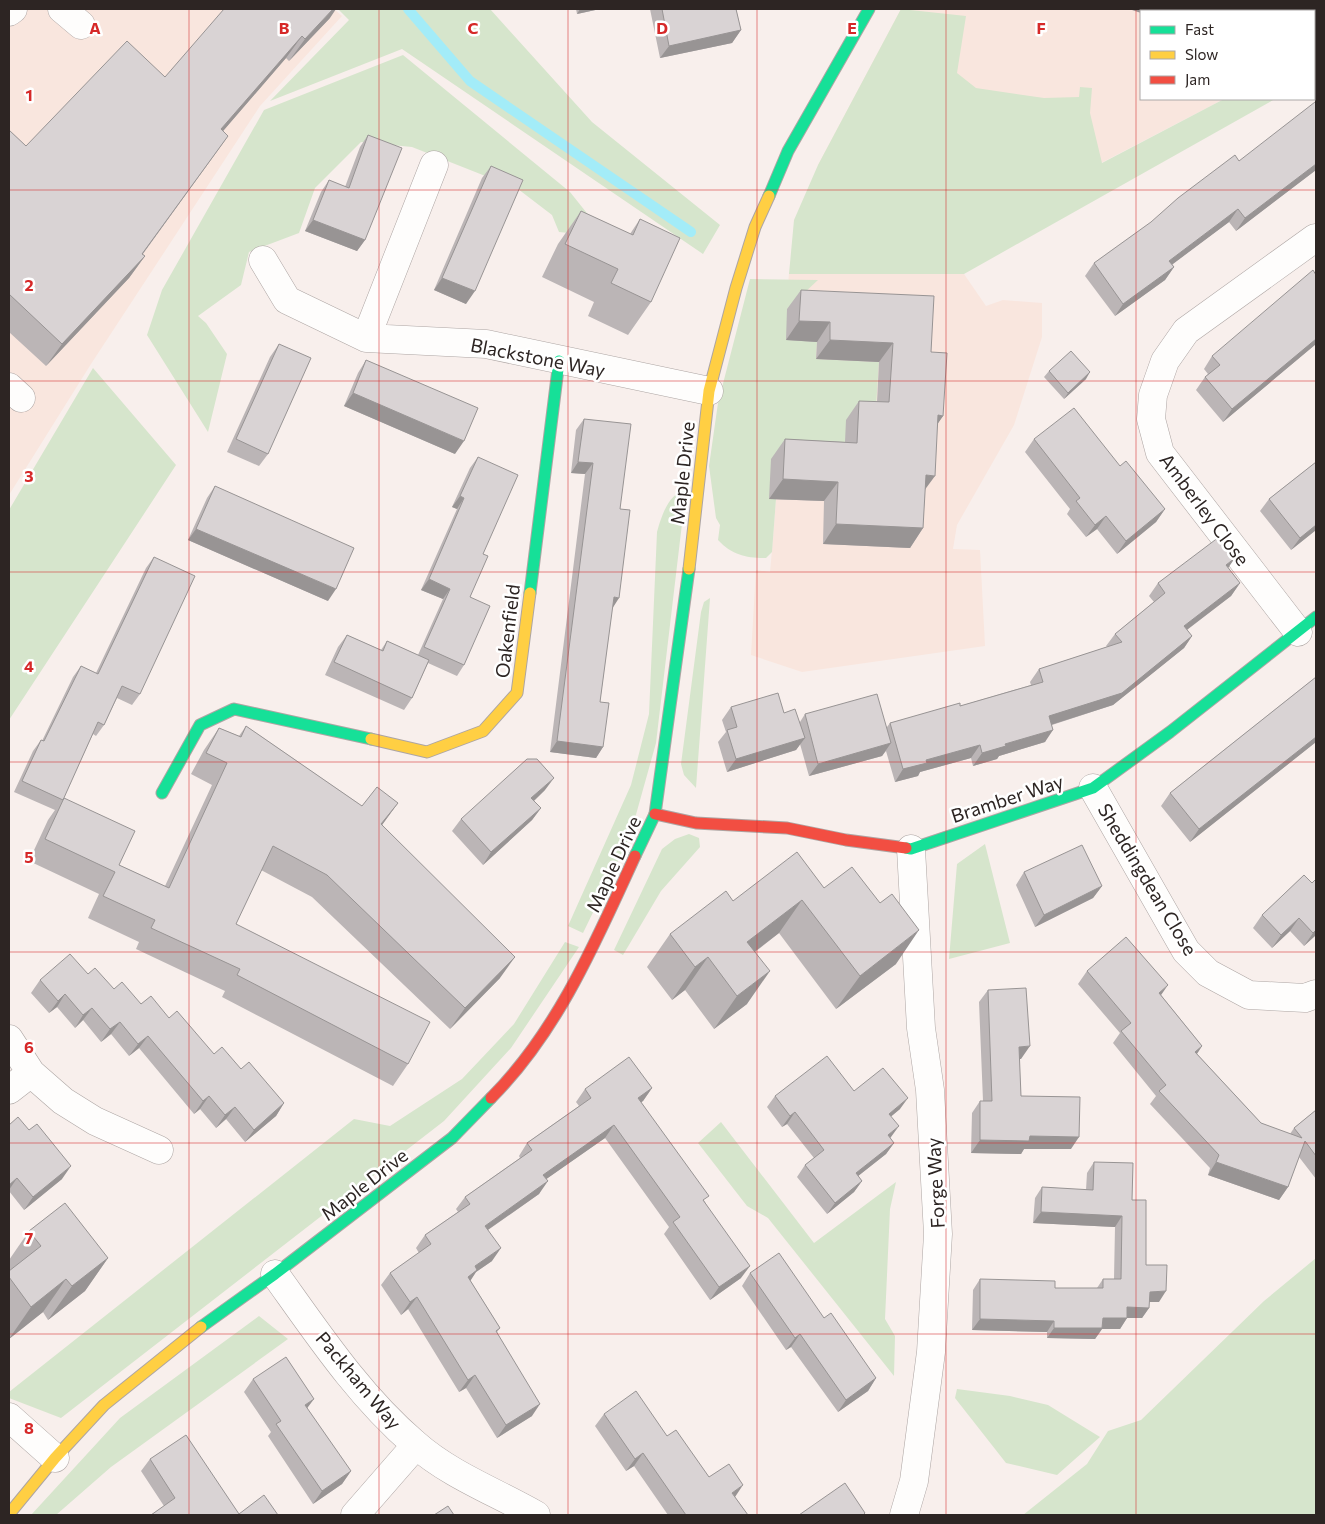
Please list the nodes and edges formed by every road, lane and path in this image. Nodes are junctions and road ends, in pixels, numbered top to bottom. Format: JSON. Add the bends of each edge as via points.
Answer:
{"nodes":[{"id":1,"x":13,"y":9,"type":"edge"},
{"id":2,"x":869,"y":9,"type":"edge"},
{"id":3,"x":9,"y":12,"type":"edge"},
{"id":4,"x":434,"y":165,"type":"dead end"},
{"id":5,"x":1316,"y":240,"type":"edge"},
{"id":6,"x":262,"y":260,"type":"dead end"},
{"id":7,"x":366,"y":338,"type":"junction"},
{"id":8,"x":559,"y":361,"type":"junction"},
{"id":9,"x":709,"y":391,"type":"junction"},
{"id":10,"x":1307,"y":625,"type":"edge"},
{"id":11,"x":1093,"y":788,"type":"junction"},
{"id":12,"x":162,"y":793,"type":"dead end"},
{"id":13,"x":655,"y":814,"type":"junction"},
{"id":14,"x":911,"y":849,"type":"junction"},
{"id":15,"x":1316,"y":994,"type":"edge"},
{"id":16,"x":9,"y":1039,"type":"edge"},
{"id":17,"x":31,"y":1072,"type":"junction"},
{"id":18,"x":9,"y":1090,"type":"edge"},
{"id":19,"x":159,"y":1150,"type":"dead end"},
{"id":20,"x":275,"y":1274,"type":"junction"},
{"id":21,"x":9,"y":1417,"type":"edge"},
{"id":22,"x":416,"y":1445,"type":"junction"},
{"id":23,"x":55,"y":1458,"type":"junction"},
{"id":24,"x":9,"y":1514,"type":"edge"},
{"id":25,"x":355,"y":1515,"type":"edge"},
{"id":26,"x":536,"y":1515,"type":"edge"},
{"id":27,"x":904,"y":1515,"type":"edge"}],
"edges":[{"from":1,"to":3,"type":"street"},
{"from":2,"to":9,"type":"street","name":"Maple Drive","via":[[788,151],[755,227]]},
{"from":4,"to":7,"type":"street"},
{"from":5,"to":10,"type":"street","name":"Amberley Close","via":[[1186,331],[1165,361],[1153,395],[1151,419],[1160,453]]},
{"from":6,"to":7,"type":"street","name":"Blackstone Way","via":[[287,300]]},
{"from":7,"to":8,"type":"street","name":"Blackstone Way","via":[[486,344]]},
{"from":8,"to":9,"type":"street","name":"Blackstone Way"},
{"from":8,"to":12,"type":"street","name":"Oakenfield","via":[[517,693],[483,731],[427,752],[234,710],[200,724]]},
{"from":9,"to":13,"type":"street","name":"Maple Drive","via":[[690,566]]},
{"from":10,"to":11,"type":"street","name":"Bramber Way"},
{"from":11,"to":14,"type":"street","name":"Bramber Way"},
{"from":11,"to":15,"type":"street","name":"Sheddingdean Close","via":[[1186,951],[1208,974],[1250,995],[1305,998]]},
{"from":13,"to":14,"type":"street","name":"Bramber Way","via":[[696,823],[787,828]]},
{"from":13,"to":20,"type":"street","name":"Maple Drive","via":[[565,998],[514,1075],[452,1138]]},
{"from":14,"to":27,"type":"street","name":"Forge Way","via":[[921,1028],[930,1090],[938,1234],[931,1352],[914,1480]]},
{"from":16,"to":17,"type":"street"},
{"from":17,"to":18,"type":"street"},
{"from":17,"to":19,"type":"street","via":[[64,1101],[96,1121]]},
{"from":20,"to":22,"type":"street","name":"Packham Way","via":[[349,1374]]},
{"from":20,"to":23,"type":"street","name":"Maple Drive","via":[[217,1314],[104,1405]]},
{"from":21,"to":23,"type":"street"},
{"from":22,"to":25,"type":"street"},
{"from":22,"to":26,"type":"street","name":"Packham Way","via":[[466,1479]]},
{"from":23,"to":24,"type":"street","name":"Maple Drive"}]}
